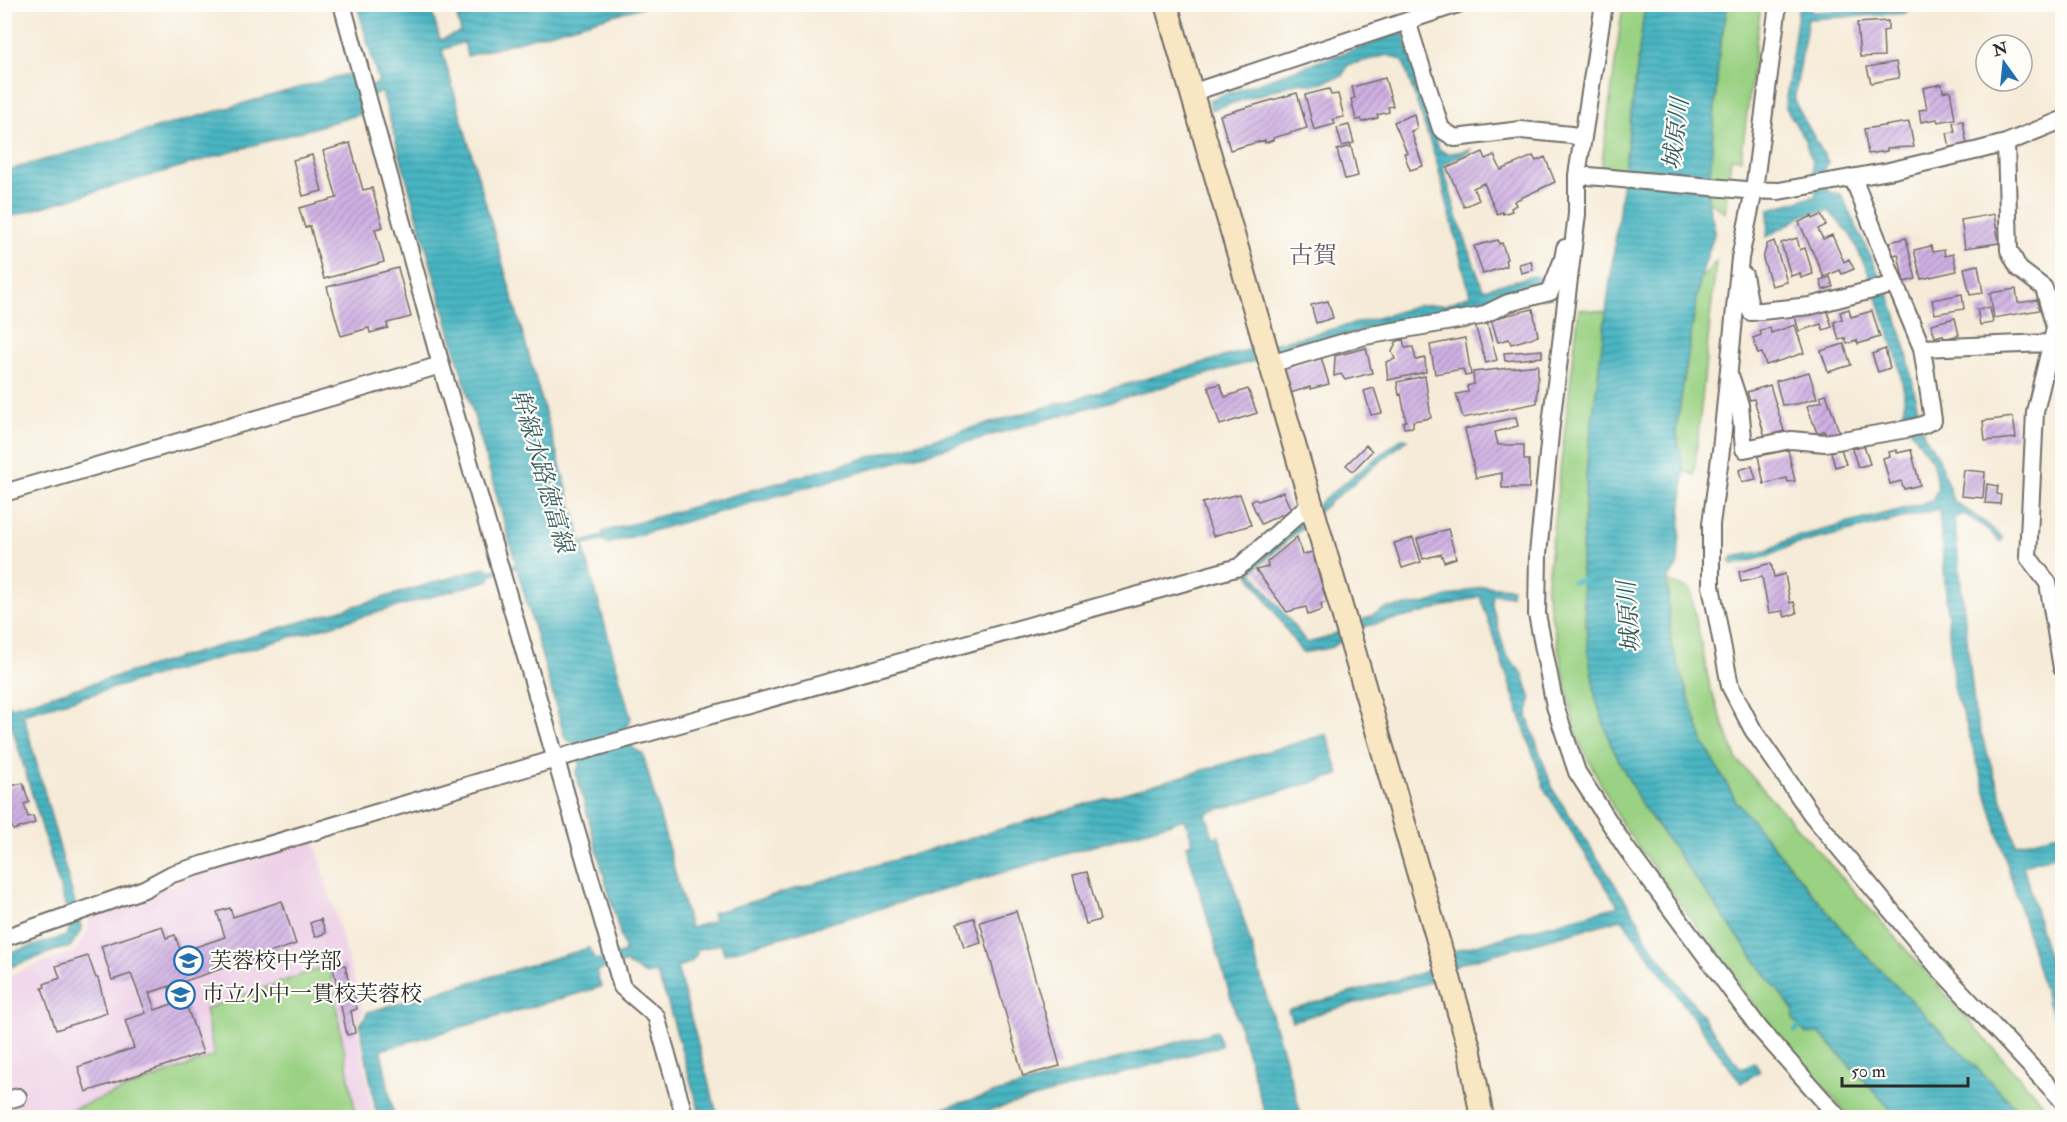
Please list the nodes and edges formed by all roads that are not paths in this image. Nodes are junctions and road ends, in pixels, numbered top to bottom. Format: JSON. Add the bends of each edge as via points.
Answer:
{"nodes":[{"id":1,"x":342,"y":4,"type":"edge"},
{"id":2,"x":1166,"y":4,"type":"edge"},
{"id":3,"x":1458,"y":4,"type":"edge"},
{"id":4,"x":1604,"y":4,"type":"edge"},
{"id":5,"x":1778,"y":4,"type":"edge"},
{"id":6,"x":1407,"y":21,"type":"junction"},
{"id":7,"x":1191,"y":93,"type":"junction"},
{"id":8,"x":2062,"y":120,"type":"edge"},
{"id":9,"x":1583,"y":138,"type":"junction"},
{"id":10,"x":2006,"y":143,"type":"junction"},
{"id":11,"x":1582,"y":176,"type":"junction"},
{"id":12,"x":1853,"y":178,"type":"junction"},
{"id":13,"x":1749,"y":190,"type":"junction"},
{"id":14,"x":1577,"y":214,"type":"junction"},
{"id":15,"x":1740,"y":258,"type":"junction"},
{"id":16,"x":1892,"y":285,"type":"junction"},
{"id":17,"x":2050,"y":343,"type":"junction"},
{"id":18,"x":1922,"y":348,"type":"junction"},
{"id":19,"x":1267,"y":354,"type":"junction"},
{"id":20,"x":441,"y":365,"type":"junction"},
{"id":21,"x":1729,"y":373,"type":"junction"},
{"id":22,"x":4,"y":493,"type":"edge"},
{"id":23,"x":1313,"y":510,"type":"junction"},
{"id":24,"x":2062,"y":668,"type":"edge"},
{"id":25,"x":563,"y":757,"type":"junction"},
{"id":26,"x":4,"y":938,"type":"edge"},
{"id":27,"x":2062,"y":1100,"type":"edge"},
{"id":28,"x":685,"y":1118,"type":"edge"},
{"id":29,"x":1482,"y":1118,"type":"edge"},
{"id":30,"x":1839,"y":1118,"type":"edge"}],
"edges":[{"from":1,"to":20,"type":"street"},
{"from":2,"to":7,"type":"street"},
{"from":3,"to":6,"type":"street"},
{"from":4,"to":9,"type":"street"},
{"from":5,"to":13,"type":"street"},
{"from":6,"to":7,"type":"street"},
{"from":6,"to":9,"type":"street","via":[[1441,129],[1455,138],[1521,130]]},
{"from":7,"to":19,"type":"street"},
{"from":8,"to":10,"type":"street"},
{"from":9,"to":11,"type":"street"},
{"from":10,"to":12,"type":"street"},
{"from":10,"to":17,"type":"street","via":[[2009,250],[2019,268],[2044,288],[2055,328]]},
{"from":11,"to":13,"type":"street"},
{"from":11,"to":14,"type":"street"},
{"from":12,"to":13,"type":"street","via":[[1779,191]]},
{"from":12,"to":16,"type":"street"},
{"from":13,"to":15,"type":"street"},
{"from":14,"to":19,"type":"street","via":[[1568,228],[1563,259],[1550,292],[1508,303],[1481,316]]},
{"from":14,"to":30,"type":"street","via":[[1538,554],[1537,614],[1555,706],[1577,772],[1626,848],[1760,1028]]},
{"from":15,"to":16,"type":"street","via":[[1751,312],[1810,306]]},
{"from":15,"to":21,"type":"street"},
{"from":16,"to":18,"type":"street"},
{"from":17,"to":18,"type":"street"},
{"from":17,"to":24,"type":"street","via":[[2035,412],[2028,557],[2048,583]]},
{"from":18,"to":21,"type":"street","via":[[1933,420],[1906,429],[1825,443],[1791,440],[1744,449],[1740,405]]},
{"from":19,"to":23,"type":"street"},
{"from":20,"to":22,"type":"street"},
{"from":20,"to":25,"type":"street"},
{"from":21,"to":27,"type":"street","via":[[1711,524],[1711,586],[1731,686],[1753,730],[1812,815],[1936,965]]},
{"from":23,"to":25,"type":"street","via":[[1239,567]]},
{"from":23,"to":29,"type":"street","via":[[1469,1047]]},
{"from":25,"to":26,"type":"street","via":[[172,874],[144,890]]},
{"from":25,"to":28,"type":"street","via":[[622,987],[656,1016]]}]}
